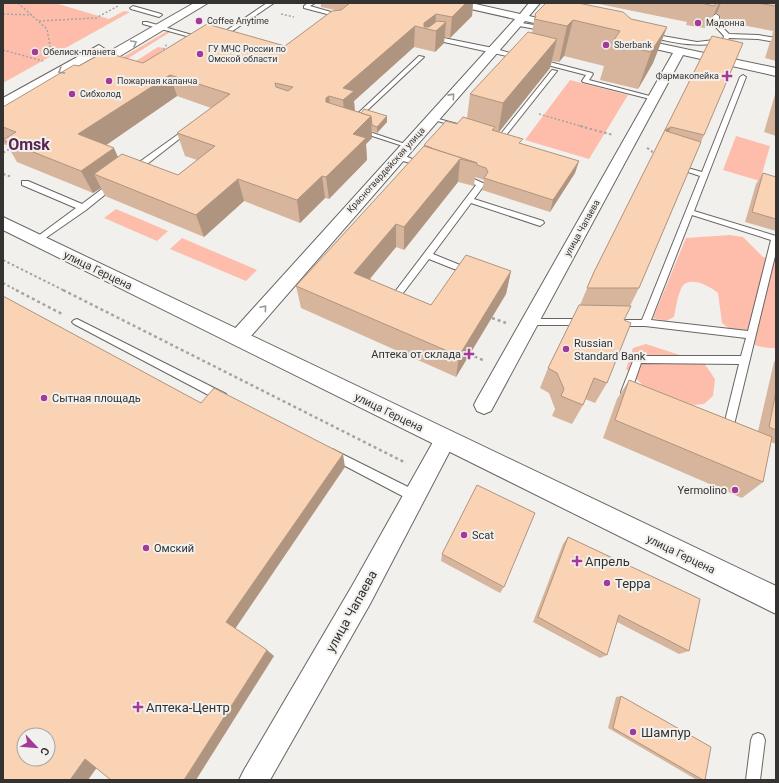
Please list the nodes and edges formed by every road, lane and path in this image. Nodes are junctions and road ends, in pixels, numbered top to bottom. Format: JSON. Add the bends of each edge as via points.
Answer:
{"nodes":[{"id":1,"x":18,"y":3,"type":"edge"},
{"id":2,"x":180,"y":3,"type":"edge"},
{"id":3,"x":202,"y":3,"type":"edge"},
{"id":4,"x":271,"y":3,"type":"edge"},
{"id":5,"x":312,"y":3,"type":"edge"},
{"id":6,"x":457,"y":3,"type":"edge"},
{"id":7,"x":498,"y":3,"type":"edge"},
{"id":8,"x":579,"y":3,"type":"edge"},
{"id":9,"x":587,"y":3,"type":"edge"},
{"id":10,"x":120,"y":5,"type":"dead end"},
{"id":11,"x":133,"y":8,"type":"dead end"},
{"id":12,"x":528,"y":13,"type":"edge"},
{"id":13,"x":3,"y":14,"type":"edge"},
{"id":14,"x":32,"y":15,"type":"junction"},
{"id":15,"x":352,"y":16,"type":"joint"},
{"id":16,"x":716,"y":16,"type":"edge"},
{"id":17,"x":39,"y":21,"type":"junction"},
{"id":18,"x":160,"y":21,"type":"junction"},
{"id":19,"x":553,"y":27,"type":"edge"},
{"id":20,"x":337,"y":28,"type":"edge"},
{"id":21,"x":647,"y":35,"type":"edge"},
{"id":22,"x":727,"y":36,"type":"junction"},
{"id":23,"x":169,"y":38,"type":"dead end"},
{"id":24,"x":626,"y":40,"type":"edge"},
{"id":25,"x":776,"y":40,"type":"edge"},
{"id":26,"x":426,"y":46,"type":"edge"},
{"id":27,"x":3,"y":50,"type":"edge"},
{"id":28,"x":492,"y":51,"type":"junction"},
{"id":29,"x":680,"y":51,"type":"junction"},
{"id":30,"x":160,"y":54,"type":"edge"},
{"id":31,"x":421,"y":57,"type":"dead end"},
{"id":32,"x":49,"y":60,"type":"dead end"},
{"id":33,"x":50,"y":63,"type":"dead end"},
{"id":34,"x":554,"y":71,"type":"edge"},
{"id":35,"x":776,"y":72,"type":"edge"},
{"id":36,"x":743,"y":77,"type":"dead end"},
{"id":37,"x":654,"y":98,"type":"junction"},
{"id":38,"x":6,"y":109,"type":"edge"},
{"id":39,"x":524,"y":110,"type":"junction"},
{"id":40,"x":433,"y":118,"type":"junction"},
{"id":41,"x":352,"y":121,"type":"edge"},
{"id":42,"x":195,"y":124,"type":"edge"},
{"id":43,"x":467,"y":128,"type":"edge"},
{"id":44,"x":354,"y":129,"type":"edge"},
{"id":45,"x":488,"y":134,"type":"edge"},
{"id":46,"x":501,"y":138,"type":"junction"},
{"id":47,"x":509,"y":140,"type":"edge"},
{"id":48,"x":631,"y":140,"type":"junction"},
{"id":49,"x":15,"y":145,"type":"edge"},
{"id":50,"x":651,"y":150,"type":"dead end"},
{"id":51,"x":404,"y":151,"type":"junction"},
{"id":52,"x":3,"y":153,"type":"edge"},
{"id":53,"x":657,"y":161,"type":"joint"},
{"id":54,"x":436,"y":169,"type":"edge"},
{"id":55,"x":451,"y":174,"type":"edge"},
{"id":56,"x":704,"y":175,"type":"junction"},
{"id":57,"x":25,"y":183,"type":"dead end"},
{"id":58,"x":469,"y":200,"type":"junction"},
{"id":59,"x":82,"y":208,"type":"junction"},
{"id":60,"x":689,"y":212,"type":"junction"},
{"id":61,"x":3,"y":223,"type":"edge"},
{"id":62,"x":540,"y":224,"type":"dead end"},
{"id":63,"x":775,"y":239,"type":"edge"},
{"id":64,"x":37,"y":240,"type":"junction"},
{"id":65,"x":427,"y":256,"type":"junction"},
{"id":66,"x":3,"y":260,"type":"edge"},
{"id":67,"x":457,"y":267,"type":"edge"},
{"id":68,"x":3,"y":283,"type":"edge"},
{"id":69,"x":394,"y":299,"type":"edge"},
{"id":70,"x":492,"y":318,"type":"edge"},
{"id":71,"x":77,"y":322,"type":"joint"},
{"id":72,"x":530,"y":322,"type":"junction"},
{"id":73,"x":591,"y":322,"type":"edge"},
{"id":74,"x":607,"y":323,"type":"edge"},
{"id":75,"x":645,"y":323,"type":"junction"},
{"id":76,"x":508,"y":324,"type":"dead end"},
{"id":77,"x":751,"y":335,"type":"junction"},
{"id":78,"x":238,"y":338,"type":"junction"},
{"id":79,"x":469,"y":354,"type":"edge"},
{"id":80,"x":745,"y":360,"type":"junction"},
{"id":81,"x":487,"y":362,"type":"dead end"},
{"id":82,"x":633,"y":395,"type":"edge"},
{"id":83,"x":229,"y":401,"type":"edge"},
{"id":84,"x":484,"y":405,"type":"dead end"},
{"id":85,"x":720,"y":431,"type":"edge"},
{"id":86,"x":446,"y":440,"type":"junction"},
{"id":87,"x":322,"y":448,"type":"edge"},
{"id":88,"x":408,"y":464,"type":"dead end"},
{"id":89,"x":414,"y":496,"type":"junction"},
{"id":90,"x":776,"y":600,"type":"edge"},
{"id":91,"x":758,"y":740,"type":"dead end"},
{"id":92,"x":254,"y":780,"type":"edge"},
{"id":93,"x":753,"y":780,"type":"edge"}],
"edges":[{"from":1,"to":14,"type":"path"},
{"from":2,"to":18,"type":"main road"},
{"from":3,"to":18,"type":"main road"},
{"from":4,"to":18,"type":"lane","via":[[216,42]]},
{"from":5,"to":15,"type":"lane","via":[[306,8]]},
{"from":6,"to":12,"type":"street"},
{"from":7,"to":12,"type":"street"},
{"from":8,"to":9,"type":"path"},
{"from":10,"to":17,"type":"path","via":[[96,18]]},
{"from":11,"to":18,"type":"lane"},
{"from":12,"to":19,"type":"street"},
{"from":12,"to":28,"type":"street","name":"Красногвардейская улица"},
{"from":13,"to":14,"type":"path"},
{"from":14,"to":17,"type":"path"},
{"from":15,"to":20,"type":"street"},
{"from":16,"to":22,"type":"lane","via":[[717,25]]},
{"from":17,"to":32,"type":"path","via":[[47,29],[51,51]]},
{"from":38,"to":18,"type":"main road","one_way":true},
{"from":18,"to":38,"type":"main road","one_way":true,"via":[[145,23]]},
{"from":21,"to":22,"type":"lane","via":[[694,45],[716,43],[725,40]]},
{"from":22,"to":25,"type":"lane"},
{"from":23,"to":30,"type":"path"},
{"from":24,"to":29,"type":"street"},
{"from":26,"to":28,"type":"lane","via":[[434,38]]},
{"from":27,"to":33,"type":"path"},
{"from":28,"to":37,"type":"lane","via":[[590,74],[585,81]]},
{"from":40,"to":28,"type":"street","name":"Красногвардейская улица","one_way":true},
{"from":29,"to":35,"type":"street"},
{"from":29,"to":37,"type":"street","name":"улица Чапаева"},
{"from":31,"to":41,"type":"lane"},
{"from":34,"to":39,"type":"lane"},
{"from":36,"to":56,"type":"lane"},
{"from":37,"to":48,"type":"street","name":"улица Чапаева"},
{"from":39,"to":46,"type":"lane"},
{"from":39,"to":48,"type":"path"},
{"from":40,"to":43,"type":"lane"},
{"from":40,"to":51,"type":"street","name":"Красногвардейская улица"},
{"from":42,"to":59,"type":"lane"},
{"from":44,"to":51,"type":"lane"},
{"from":45,"to":46,"type":"lane"},
{"from":46,"to":47,"type":"lane"},
{"from":48,"to":72,"type":"street","name":"улица Чапаева"},
{"from":49,"to":52,"type":"path"},
{"from":50,"to":53,"type":"path"},
{"from":51,"to":54,"type":"lane"},
{"from":78,"to":51,"type":"street","name":"Красногвардейская улица","one_way":true},
{"from":53,"to":56,"type":"lane"},
{"from":55,"to":58,"type":"lane","via":[[481,184]]},
{"from":56,"to":60,"type":"lane"},
{"from":57,"to":59,"type":"lane"},
{"from":58,"to":62,"type":"lane"},
{"from":58,"to":65,"type":"lane"},
{"from":59,"to":64,"type":"lane"},
{"from":60,"to":63,"type":"lane"},
{"from":60,"to":75,"type":"lane"},
{"from":61,"to":64,"type":"main road","name":"улица Герцена"},
{"from":63,"to":77,"type":"lane"},
{"from":64,"to":78,"type":"main road","name":"улица Герцена"},
{"from":65,"to":67,"type":"lane"},
{"from":65,"to":69,"type":"lane"},
{"from":66,"to":88,"type":"path"},
{"from":68,"to":71,"type":"path"},
{"from":70,"to":76,"type":"path"},
{"from":71,"to":83,"type":"lane"},
{"from":72,"to":73,"type":"lane"},
{"from":72,"to":84,"type":"street","name":"улица Чапаева"},
{"from":74,"to":75,"type":"lane"},
{"from":75,"to":77,"type":"lane"},
{"from":77,"to":80,"type":"lane"},
{"from":78,"to":86,"type":"main road","name":"улица Герцена"},
{"from":79,"to":81,"type":"path"},
{"from":80,"to":82,"type":"lane","via":[[638,359],[626,392]]},
{"from":80,"to":85,"type":"lane","via":[[727,434]]},
{"from":86,"to":89,"type":"street","name":"улица Чапаева"},
{"from":86,"to":90,"type":"main road","name":"улица Герцена"},
{"from":87,"to":89,"type":"lane"},
{"from":89,"to":92,"type":"street","name":"улица Чапаева"},
{"from":91,"to":93,"type":"lane"}]}
